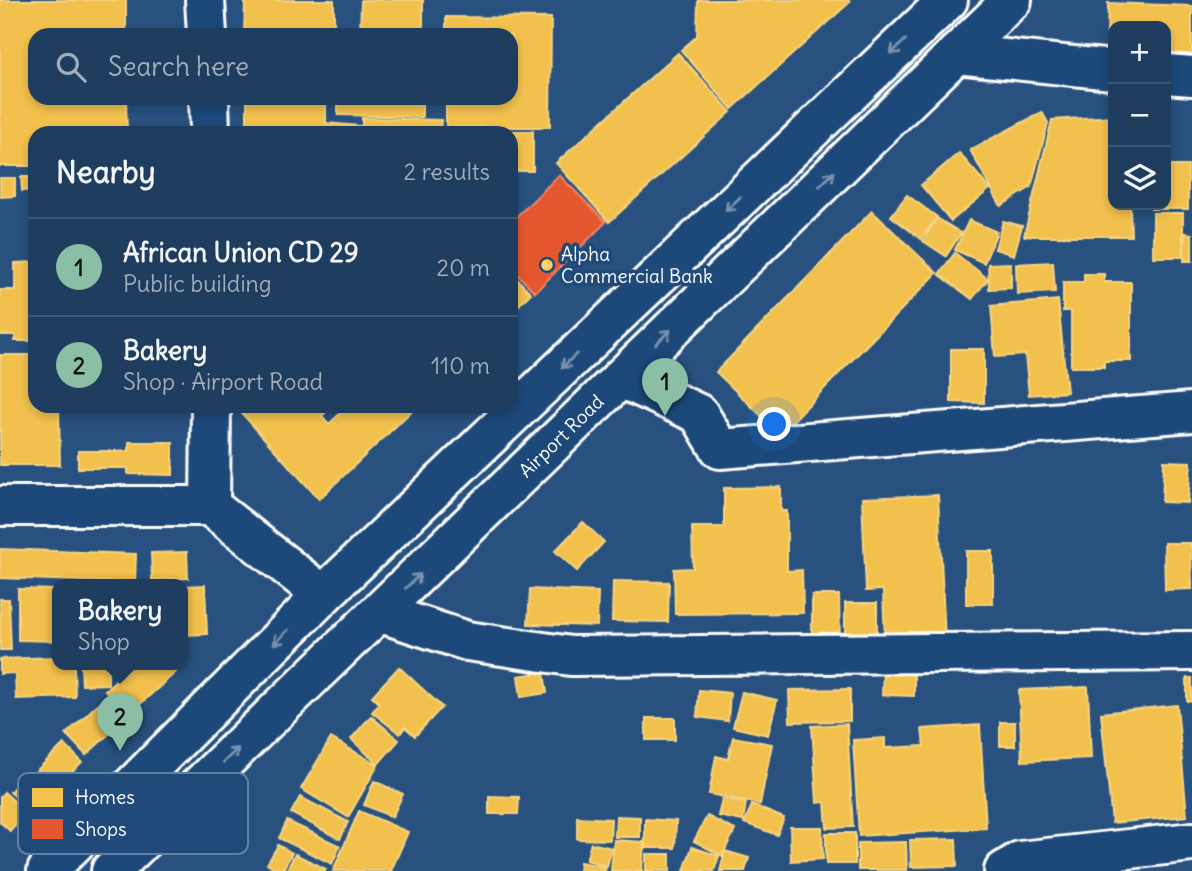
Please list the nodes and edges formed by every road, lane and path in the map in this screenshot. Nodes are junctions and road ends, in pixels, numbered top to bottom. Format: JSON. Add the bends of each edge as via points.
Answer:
{"nodes":[{"id":1,"x":205,"y":0,"type":"edge"},
{"id":2,"x":947,"y":0,"type":"edge"},
{"id":3,"x":1012,"y":0,"type":"edge"},
{"id":4,"x":206,"y":28,"type":"edge"},
{"id":5,"x":956,"y":54,"type":"junction"},
{"id":6,"x":1108,"y":69,"type":"edge"},
{"id":7,"x":1171,"y":74,"type":"edge"},
{"id":8,"x":1192,"y":76,"type":"edge"},
{"id":9,"x":209,"y":105,"type":"edge"},
{"id":10,"x":210,"y":126,"type":"edge"},
{"id":11,"x":621,"y":378,"type":"junction"},
{"id":12,"x":518,"y":408,"type":"edge"},
{"id":13,"x":1192,"y":412,"type":"edge"},
{"id":14,"x":211,"y":413,"type":"edge"},
{"id":15,"x":513,"y":413,"type":"edge"},
{"id":16,"x":0,"y":506,"type":"edge"},
{"id":17,"x":210,"y":506,"type":"junction"},
{"id":18,"x":323,"y":594,"type":"junction"},
{"id":19,"x":381,"y":613,"type":"junction"},
{"id":20,"x":1192,"y":651,"type":"edge"},
{"id":21,"x":145,"y":773,"type":"edge"},
{"id":22,"x":214,"y":773,"type":"edge"},
{"id":23,"x":1192,"y":842,"type":"edge"},
{"id":24,"x":64,"y":854,"type":"edge"},
{"id":25,"x":129,"y":854,"type":"edge"},
{"id":26,"x":47,"y":871,"type":"edge"},
{"id":27,"x":111,"y":871,"type":"edge"},
{"id":28,"x":1004,"y":871,"type":"edge"}],
"edges":[{"from":1,"to":4,"type":"main road"},
{"from":2,"to":12,"type":"main road","one_way":true},
{"from":3,"to":5,"type":"main road","name":"Airport Road"},
{"from":5,"to":6,"type":"main road"},
{"from":11,"to":5,"type":"main road","name":"Airport Road","one_way":true},
{"from":7,"to":8,"type":"main road"},
{"from":9,"to":10,"type":"main road"},
{"from":11,"to":13,"type":"main road","via":[[699,414],[720,449]]},
{"from":19,"to":11,"type":"main road","name":"Airport Road","one_way":true},
{"from":14,"to":17,"type":"main road"},
{"from":15,"to":18,"type":"main road","one_way":true},
{"from":16,"to":17,"type":"main road"},
{"from":17,"to":18,"type":"main road"},
{"from":18,"to":21,"type":"main road","one_way":true},
{"from":19,"to":20,"type":"main road","via":[[467,641],[571,656]]},
{"from":22,"to":19,"type":"main road","name":"Airport Road","one_way":true},
{"from":23,"to":28,"type":"main road","via":[[1020,861]]},
{"from":24,"to":26,"type":"main road","one_way":true},
{"from":27,"to":25,"type":"main road","name":"Airport Road","one_way":true}]}
